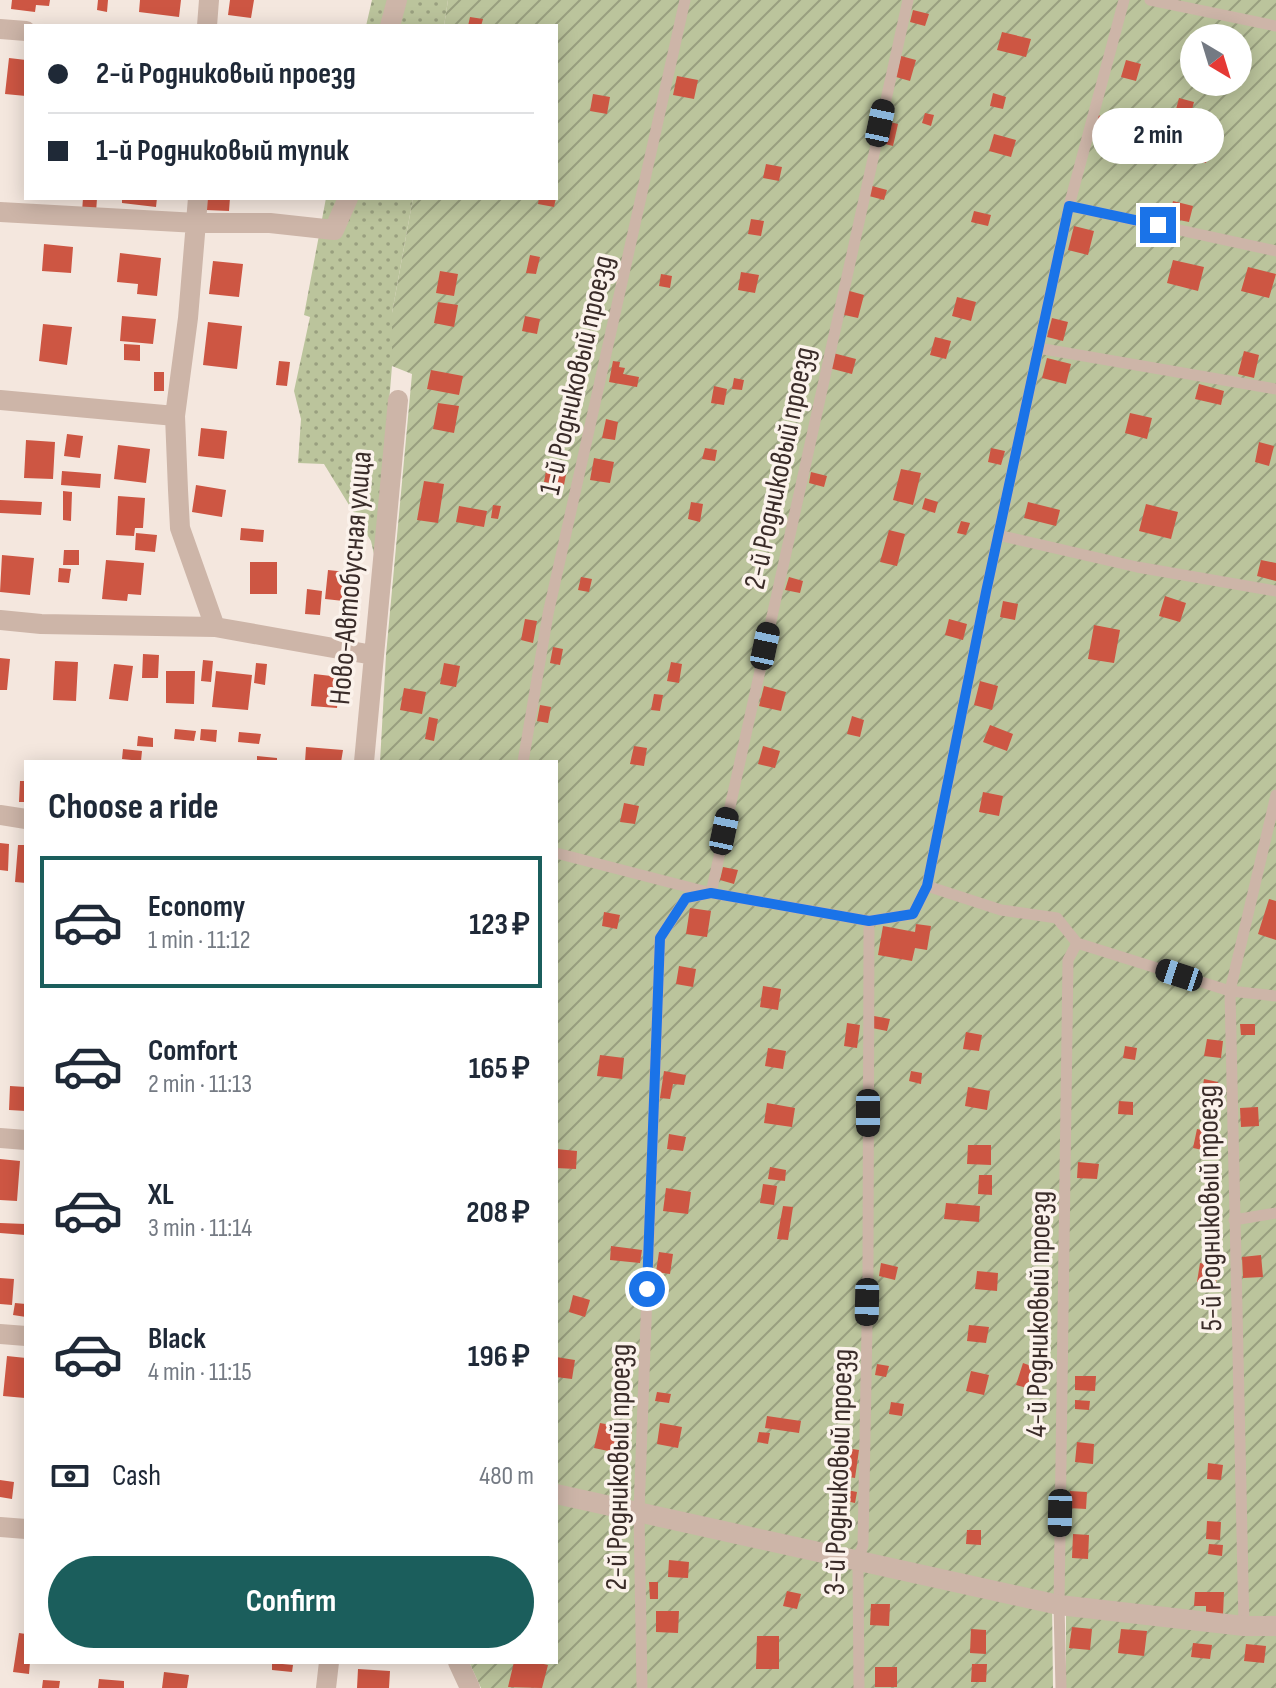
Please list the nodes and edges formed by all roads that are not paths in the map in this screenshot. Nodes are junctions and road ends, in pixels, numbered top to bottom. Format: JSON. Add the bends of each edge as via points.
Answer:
{"nodes":[{"id":1,"x":209,"y":0,"type":"edge"},
{"id":2,"x":397,"y":0,"type":"edge"},
{"id":3,"x":685,"y":0,"type":"edge"},
{"id":4,"x":908,"y":0,"type":"edge"},
{"id":5,"x":1124,"y":0,"type":"edge"},
{"id":6,"x":1150,"y":0,"type":"edge"},
{"id":7,"x":207,"y":24,"type":"edge"},
{"id":8,"x":391,"y":24,"type":"edge"},
{"id":9,"x":1276,"y":26,"type":"edge"},
{"id":10,"x":0,"y":29,"type":"edge"},
{"id":11,"x":24,"y":31,"type":"edge"},
{"id":12,"x":198,"y":200,"type":"edge"},
{"id":13,"x":347,"y":200,"type":"edge"},
{"id":14,"x":1069,"y":206,"type":"junction"},
{"id":15,"x":0,"y":212,"type":"edge"},
{"id":16,"x":197,"y":223,"type":"junction"},
{"id":17,"x":1276,"y":251,"type":"edge"},
{"id":18,"x":1038,"y":348,"type":"junction"},
{"id":19,"x":1276,"y":389,"type":"edge"},
{"id":20,"x":0,"y":400,"type":"edge"},
{"id":21,"x":398,"y":400,"type":"dead end"},
{"id":22,"x":175,"y":416,"type":"junction"},
{"id":23,"x":998,"y":535,"type":"junction"},
{"id":24,"x":1276,"y":591,"type":"edge"},
{"id":25,"x":0,"y":620,"type":"edge"},
{"id":26,"x":215,"y":627,"type":"junction"},
{"id":27,"x":373,"y":655,"type":"junction"},
{"id":28,"x":364,"y":760,"type":"edge"},
{"id":29,"x":523,"y":760,"type":"edge"},
{"id":30,"x":1276,"y":795,"type":"edge"},
{"id":31,"x":0,"y":815,"type":"edge"},
{"id":32,"x":24,"y":819,"type":"edge"},
{"id":33,"x":558,"y":854,"type":"edge"},
{"id":34,"x":927,"y":886,"type":"junction"},
{"id":35,"x":711,"y":893,"type":"junction"},
{"id":36,"x":869,"y":921,"type":"junction"},
{"id":37,"x":1077,"y":943,"type":"junction"},
{"id":38,"x":1230,"y":991,"type":"junction"},
{"id":39,"x":1276,"y":996,"type":"edge"},
{"id":40,"x":0,"y":1138,"type":"edge"},
{"id":41,"x":24,"y":1140,"type":"edge"},
{"id":42,"x":1276,"y":1213,"type":"edge"},
{"id":43,"x":1234,"y":1220,"type":"junction"},
{"id":44,"x":0,"y":1334,"type":"edge"},
{"id":45,"x":24,"y":1336,"type":"edge"},
{"id":46,"x":558,"y":1494,"type":"edge"},
{"id":47,"x":639,"y":1512,"type":"junction"},
{"id":48,"x":0,"y":1527,"type":"edge"},
{"id":49,"x":24,"y":1529,"type":"edge"},
{"id":50,"x":858,"y":1561,"type":"junction"},
{"id":51,"x":1059,"y":1605,"type":"junction"},
{"id":52,"x":1244,"y":1626,"type":"junction"},
{"id":53,"x":1276,"y":1626,"type":"edge"},
{"id":54,"x":329,"y":1664,"type":"edge"},
{"id":55,"x":459,"y":1664,"type":"edge"},
{"id":56,"x":326,"y":1688,"type":"edge"},
{"id":57,"x":470,"y":1688,"type":"edge"},
{"id":58,"x":642,"y":1688,"type":"edge"},
{"id":59,"x":859,"y":1688,"type":"edge"},
{"id":60,"x":1061,"y":1688,"type":"edge"}],
"edges":[{"from":1,"to":7,"type":"street"},
{"from":2,"to":8,"type":"street"},
{"from":3,"to":29,"type":"lane","name":"1-й Родниковый проезд","via":[[548,614]]},
{"from":4,"to":35,"type":"lane","name":"2-й Родниковый проезд"},
{"from":5,"to":14,"type":"lane"},
{"from":6,"to":9,"type":"lane"},
{"from":10,"to":11,"type":"street"},
{"from":12,"to":16,"type":"street"},
{"from":13,"to":16,"type":"street","via":[[334,230]]},
{"from":14,"to":17,"type":"lane"},
{"from":14,"to":18,"type":"lane"},
{"from":15,"to":16,"type":"street"},
{"from":16,"to":22,"type":"street"},
{"from":18,"to":19,"type":"lane"},
{"from":18,"to":23,"type":"lane"},
{"from":20,"to":22,"type":"street"},
{"from":21,"to":27,"type":"street","name":"Ново-Автобусная улица"},
{"from":22,"to":26,"type":"street","via":[[180,528]]},
{"from":23,"to":24,"type":"lane"},
{"from":23,"to":34,"type":"lane"},
{"from":25,"to":26,"type":"street"},
{"from":26,"to":27,"type":"street"},
{"from":27,"to":28,"type":"street","name":"Ново-Автобусная улица"},
{"from":30,"to":38,"type":"lane","name":"5-й Родниковый проезд"},
{"from":31,"to":32,"type":"street"},
{"from":33,"to":35,"type":"lane"},
{"from":34,"to":36,"type":"lane","via":[[913,914]]},
{"from":34,"to":37,"type":"lane","via":[[1001,910],[1057,918]]},
{"from":35,"to":36,"type":"lane"},
{"from":35,"to":47,"type":"lane","name":"2-й Родниковый проезд","via":[[686,898],[660,938]]},
{"from":36,"to":50,"type":"lane","name":"3-й Родниковый проезд","via":[[867,1348],[863,1545]]},
{"from":37,"to":38,"type":"lane"},
{"from":37,"to":51,"type":"lane","name":"4-й Родниковый проезд","via":[[1068,960]]},
{"from":38,"to":39,"type":"lane"},
{"from":38,"to":43,"type":"lane","name":"5-й Родниковый проезд"},
{"from":40,"to":41,"type":"street"},
{"from":42,"to":43,"type":"lane"},
{"from":43,"to":52,"type":"lane","name":"5-й Родниковый проезд"},
{"from":44,"to":45,"type":"street"},
{"from":46,"to":47,"type":"street"},
{"from":47,"to":50,"type":"street"},
{"from":47,"to":58,"type":"lane","name":"2-й Родниковый проезд"},
{"from":48,"to":49,"type":"street"},
{"from":50,"to":51,"type":"street"},
{"from":50,"to":59,"type":"lane","name":"3-й Родниковый проезд"},
{"from":51,"to":52,"type":"street"},
{"from":51,"to":60,"type":"lane","name":"4-й Родниковый проезд"},
{"from":52,"to":53,"type":"street"},
{"from":54,"to":56,"type":"street"},
{"from":55,"to":57,"type":"street"}]}
